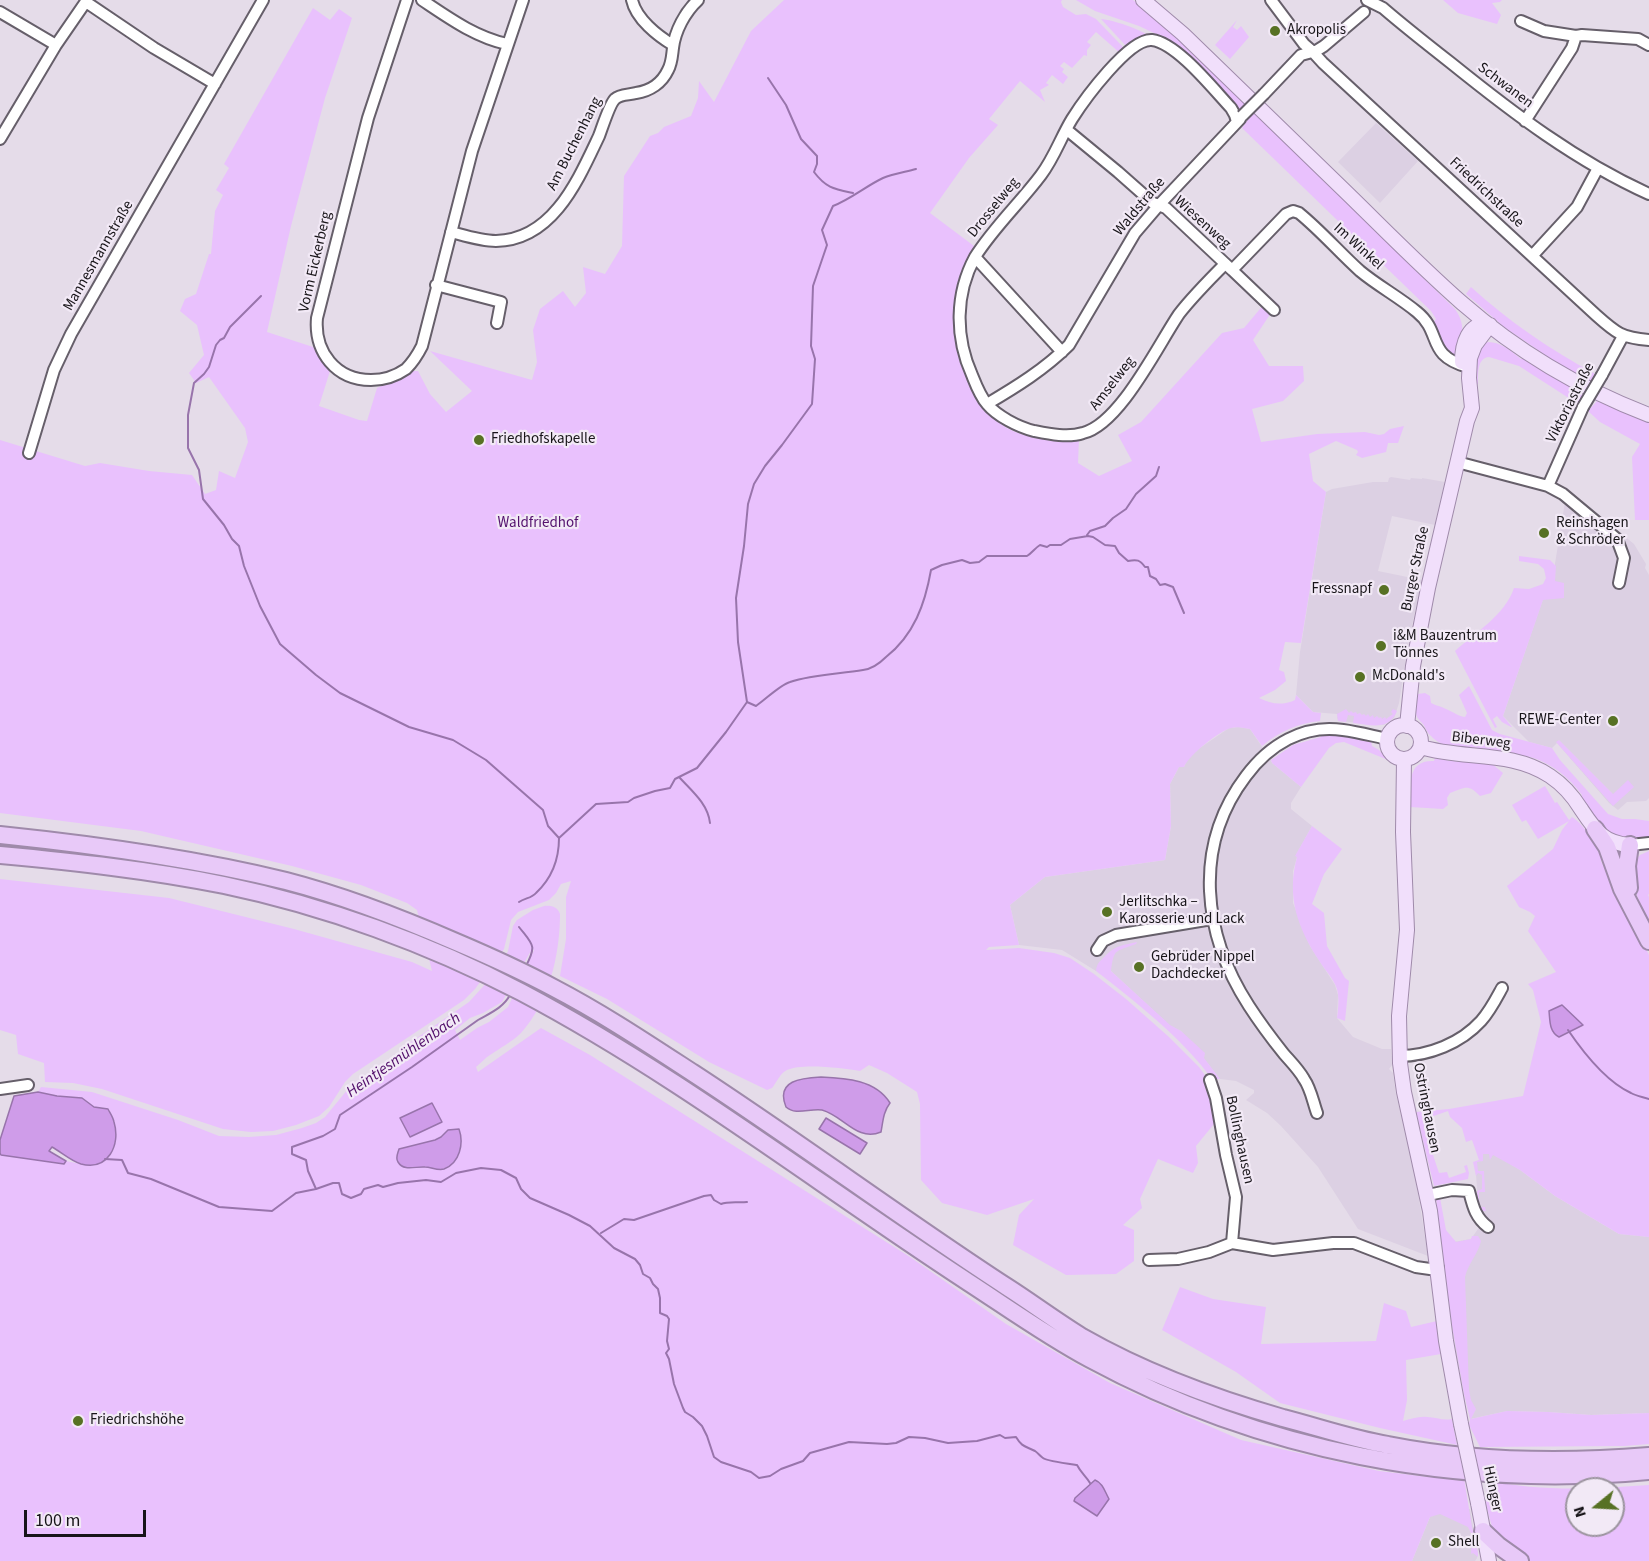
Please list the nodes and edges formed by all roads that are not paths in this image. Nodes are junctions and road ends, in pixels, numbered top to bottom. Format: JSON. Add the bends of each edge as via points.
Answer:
{"nodes":[{"id":1,"x":263,"y":0,"type":"edge"},
{"id":2,"x":407,"y":0,"type":"edge"},
{"id":3,"x":422,"y":0,"type":"edge"},
{"id":4,"x":523,"y":0,"type":"edge"},
{"id":5,"x":632,"y":0,"type":"edge"},
{"id":6,"x":698,"y":0,"type":"edge"},
{"id":7,"x":1143,"y":0,"type":"edge"},
{"id":8,"x":1271,"y":0,"type":"edge"},
{"id":9,"x":1367,"y":0,"type":"edge"},
{"id":10,"x":86,"y":1,"type":"edge"},
{"id":11,"x":0,"y":12,"type":"edge"},
{"id":12,"x":1364,"y":12,"type":"junction"},
{"id":13,"x":1398,"y":21,"type":"junction"},
{"id":14,"x":1521,"y":21,"type":"dead end"},
{"id":15,"x":1575,"y":36,"type":"junction"},
{"id":16,"x":507,"y":44,"type":"junction"},
{"id":17,"x":56,"y":45,"type":"junction"},
{"id":18,"x":673,"y":45,"type":"junction"},
{"id":19,"x":1649,"y":45,"type":"edge"},
{"id":20,"x":1312,"y":51,"type":"junction"},
{"id":21,"x":215,"y":84,"type":"junction"},
{"id":22,"x":1240,"y":119,"type":"junction"},
{"id":23,"x":1525,"y":120,"type":"junction"},
{"id":24,"x":1067,"y":130,"type":"junction"},
{"id":25,"x":0,"y":139,"type":"edge"},
{"id":26,"x":1598,"y":168,"type":"junction"},
{"id":27,"x":1649,"y":194,"type":"edge"},
{"id":28,"x":1159,"y":205,"type":"junction"},
{"id":29,"x":451,"y":232,"type":"junction"},
{"id":30,"x":1532,"y":256,"type":"junction"},
{"id":31,"x":975,"y":257,"type":"junction"},
{"id":32,"x":1228,"y":267,"type":"junction"},
{"id":33,"x":436,"y":285,"type":"junction"},
{"id":34,"x":1463,"y":303,"type":"junction"},
{"id":35,"x":1274,"y":310,"type":"dead end"},
{"id":36,"x":497,"y":323,"type":"dead end"},
{"id":37,"x":1490,"y":325,"type":"junction"},
{"id":38,"x":1623,"y":336,"type":"junction"},
{"id":39,"x":1466,"y":338,"type":"junction"},
{"id":40,"x":1649,"y":340,"type":"edge"},
{"id":41,"x":1062,"y":352,"type":"junction"},
{"id":42,"x":1466,"y":366,"type":"junction"},
{"id":43,"x":987,"y":404,"type":"junction"},
{"id":44,"x":1649,"y":415,"type":"edge"},
{"id":45,"x":29,"y":453,"type":"dead end"},
{"id":46,"x":1457,"y":462,"type":"junction"},
{"id":47,"x":1548,"y":486,"type":"junction"},
{"id":48,"x":1619,"y":583,"type":"dead end"},
{"id":49,"x":1407,"y":726,"type":"junction"},
{"id":50,"x":1388,"y":739,"type":"junction"},
{"id":51,"x":1421,"y":747,"type":"junction"},
{"id":52,"x":1404,"y":760,"type":"junction"},
{"id":53,"x":1595,"y":829,"type":"junction"},
{"id":54,"x":0,"y":835,"type":"edge"},
{"id":55,"x":1649,"y":843,"type":"edge"},
{"id":56,"x":1627,"y":845,"type":"junction"},
{"id":57,"x":0,"y":855,"type":"edge"},
{"id":58,"x":1615,"y":868,"type":"junction"},
{"id":59,"x":1636,"y":915,"type":"junction"},
{"id":60,"x":1212,"y":919,"type":"junction"},
{"id":61,"x":1649,"y":941,"type":"edge"},
{"id":62,"x":1097,"y":950,"type":"dead end"},
{"id":63,"x":1502,"y":988,"type":"dead end"},
{"id":64,"x":1400,"y":1056,"type":"junction"},
{"id":65,"x":1210,"y":1080,"type":"dead end"},
{"id":66,"x":28,"y":1085,"type":"dead end"},
{"id":67,"x":0,"y":1089,"type":"edge"},
{"id":68,"x":1317,"y":1113,"type":"dead end"},
{"id":69,"x":1428,"y":1195,"type":"junction"},
{"id":70,"x":1488,"y":1227,"type":"dead end"},
{"id":71,"x":1232,"y":1243,"type":"junction"},
{"id":72,"x":1149,"y":1260,"type":"dead end"},
{"id":73,"x":1438,"y":1268,"type":"junction"},
{"id":74,"x":1461,"y":1424,"type":"joint"},
{"id":75,"x":1649,"y":1456,"type":"edge"},
{"id":76,"x":1649,"y":1471,"type":"edge"},
{"id":77,"x":1483,"y":1531,"type":"junction"},
{"id":78,"x":1490,"y":1561,"type":"edge"},
{"id":79,"x":1520,"y":1561,"type":"edge"}],
"edges":[{"from":1,"to":21,"type":"street","name":"Mannesmannstraße"},
{"from":2,"to":33,"type":"street","name":"Vorm Eickerberg","via":[[368,118],[317,318],[317,336],[323,353],[341,373],[364,380],[382,379],[404,370],[422,346]]},
{"from":3,"to":16,"type":"street","via":[[467,30]]},
{"from":4,"to":16,"type":"street","name":"Vorm Eickerberg"},
{"from":5,"to":18,"type":"street","via":[[642,18]]},
{"from":6,"to":18,"type":"street","name":"Am Buchenhang","via":[[690,7]]},
{"from":7,"to":34,"type":"main road"},
{"from":8,"to":20,"type":"street","name":"Friedrichstraße"},
{"from":9,"to":12,"type":"street","name":"Schwanen"},
{"from":9,"to":13,"type":"street","name":"Schwanen"},
{"from":10,"to":17,"type":"street"},
{"from":10,"to":21,"type":"street"},
{"from":11,"to":17,"type":"street"},
{"from":12,"to":13,"type":"street","name":"Schwanen"},
{"from":12,"to":20,"type":"street","name":"Waldstraße","via":[[1324,46]]},
{"from":13,"to":23,"type":"street","name":"Schwanen"},
{"from":14,"to":15,"type":"street","via":[[1544,31]]},
{"from":15,"to":19,"type":"street","via":[[1638,39]]},
{"from":15,"to":23,"type":"street","via":[[1572,48]]},
{"from":16,"to":29,"type":"street","name":"Vorm Eickerberg"},
{"from":17,"to":25,"type":"street"},
{"from":18,"to":29,"type":"street","name":"Am Buchenhang","via":[[668,70],[659,83],[613,101],[586,164],[560,207],[542,224],[524,235],[498,241]]},
{"from":20,"to":22,"type":"street","name":"Waldstraße","bridge":true,"via":[[1301,55]]},
{"from":20,"to":30,"type":"street","name":"Friedrichstraße"},
{"from":21,"to":45,"type":"street","name":"Mannesmannstraße","via":[[71,334],[54,370]]},
{"from":22,"to":24,"type":"street","name":"Drosselweg","via":[[1194,68],[1160,42],[1148,40],[1115,63]]},
{"from":22,"to":28,"type":"street","name":"Waldstraße"},
{"from":23,"to":26,"type":"street","name":"Schwanen"},
{"from":24,"to":28,"type":"street"},
{"from":24,"to":31,"type":"street","name":"Drosselweg","via":[[1043,173]]},
{"from":26,"to":27,"type":"street","name":"Schwanen"},
{"from":26,"to":30,"type":"street","via":[[1577,207]]},
{"from":28,"to":32,"type":"street","name":"Wiesenweg"},
{"from":28,"to":41,"type":"street","name":"Waldstraße","via":[[1135,233]]},
{"from":29,"to":33,"type":"street","name":"Vorm Eickerberg"},
{"from":30,"to":38,"type":"street","name":"Friedrichstraße"},
{"from":31,"to":41,"type":"street","name":"Drosselweg"},
{"from":31,"to":43,"type":"street","name":"Amselweg","via":[[968,269],[958,317],[968,367]]},
{"from":32,"to":35,"type":"street","name":"Wiesenweg"},
{"from":32,"to":42,"type":"street","name":"Im Winkel","via":[[1286,214],[1299,213],[1358,269],[1417,312],[1446,358]]},
{"from":32,"to":43,"type":"street","name":"Amselweg","via":[[1189,302],[1130,392],[1098,426],[1083,434],[1045,434],[1024,429]]},
{"from":33,"to":36,"type":"street","via":[[501,302]]},
{"from":34,"to":37,"type":"main road"},
{"from":34,"to":39,"type":"main road","name":"Burger Straße"},
{"from":37,"to":39,"type":"main road","via":[[1476,326]]},
{"from":37,"to":42,"type":"main road","name":"Burger Straße","via":[[1474,345]]},
{"from":37,"to":44,"type":"main road","via":[[1586,387]]},
{"from":38,"to":40,"type":"street","name":"Friedrichstraße"},
{"from":38,"to":47,"type":"street","name":"Viktoriastraße","bridge":true,"via":[[1583,407]]},
{"from":39,"to":42,"type":"main road","name":"Burger Straße"},
{"from":41,"to":43,"type":"street"},
{"from":42,"to":46,"type":"main road","name":"Burger Straße","via":[[1467,421]]},
{"from":46,"to":47,"type":"street"},
{"from":46,"to":49,"type":"main road","name":"Burger Straße","via":[[1417,643]]},
{"from":47,"to":48,"type":"street","via":[[1609,530],[1620,543],[1624,558]]},
{"from":49,"to":50,"type":"main road","via":[[1395,728]]},
{"from":49,"to":51,"type":"main road","via":[[1417,731]]},
{"from":50,"to":52,"type":"main road","via":[[1390,751]]},
{"from":50,"to":60,"type":"street","via":[[1343,730],[1314,730],[1282,742],[1258,761],[1234,795],[1217,833],[1210,867]]},
{"from":51,"to":52,"type":"main road"},
{"from":51,"to":53,"type":"main road","name":"Biberweg","via":[[1454,755],[1516,761],[1539,770],[1567,791]]},
{"from":52,"to":64,"type":"main road","name":"Ostringhausen","via":[[1407,930],[1399,1016]]},
{"from":53,"to":56,"type":"main road","name":"Biberweg","via":[[1607,839]]},
{"from":53,"to":58,"type":"highway"},
{"from":54,"to":75,"type":"highway","via":[[169,857],[289,882],[410,922],[499,961],[626,1029],[1044,1313],[1152,1372],[1240,1405],[1398,1447],[1509,1459]]},
{"from":55,"to":56,"type":"street"},
{"from":56,"to":58,"type":"highway","via":[[1616,856]]},
{"from":56,"to":59,"type":"highway","via":[[1627,876]]},
{"from":57,"to":76,"type":"highway","via":[[166,875],[274,897],[417,945],[517,990],[604,1038],[1020,1317],[1086,1357],[1242,1426],[1381,1461],[1431,1468],[1510,1475]]},
{"from":58,"to":59,"type":"highway"},
{"from":59,"to":61,"type":"highway"},
{"from":60,"to":62,"type":"street","via":[[1116,935],[1103,941]]},
{"from":60,"to":68,"type":"street","via":[[1239,990],[1304,1078]]},
{"from":63,"to":64,"type":"street","via":[[1481,1021],[1453,1043]]},
{"from":64,"to":69,"type":"main road","name":"Ostringhausen","via":[[1404,1092]]},
{"from":65,"to":71,"type":"street","name":"Bollinghausen","via":[[1236,1197]]},
{"from":66,"to":67,"type":"street"},
{"from":69,"to":70,"type":"street","via":[[1469,1191],[1475,1213]]},
{"from":69,"to":73,"type":"main road","name":"Ostringhausen"},
{"from":71,"to":72,"type":"street","via":[[1182,1258]]},
{"from":71,"to":73,"type":"street","via":[[1272,1250],[1354,1244],[1416,1267]]},
{"from":73,"to":74,"type":"main road","name":"Ostringhausen"},
{"from":74,"to":77,"type":"main road","name":"Hünger","bridge":true},
{"from":77,"to":78,"type":"main road","name":"Hünger"},
{"from":77,"to":79,"type":"highway"}]}
